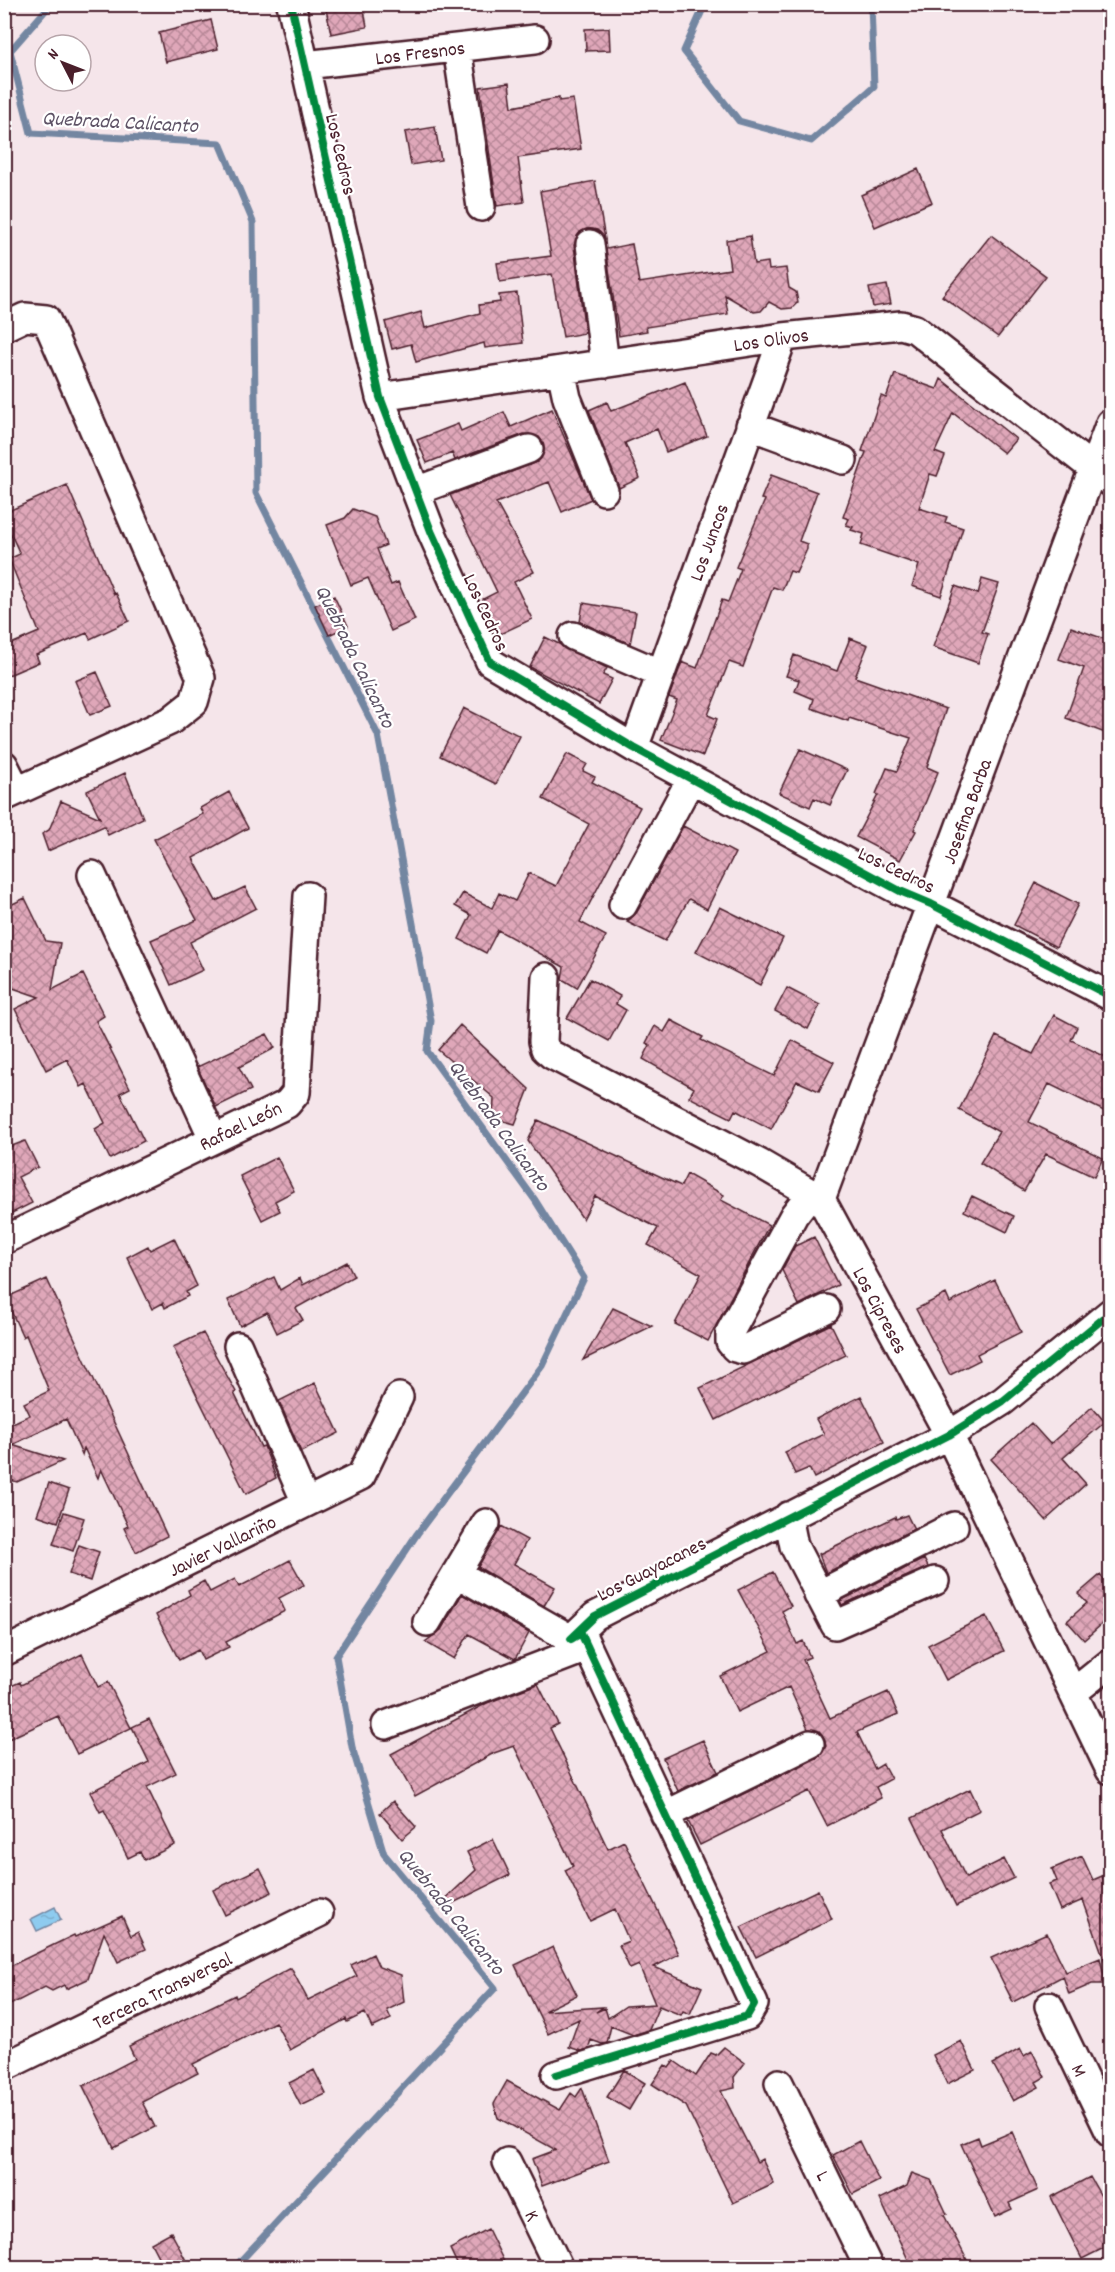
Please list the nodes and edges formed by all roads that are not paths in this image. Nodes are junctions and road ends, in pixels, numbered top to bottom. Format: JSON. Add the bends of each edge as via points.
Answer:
{"nodes":[{"id":1,"x":291,"y":4,"type":"edge"},
{"id":2,"x":535,"y":39,"type":"dead end"},
{"id":3,"x":457,"y":48,"type":"junction"},
{"id":4,"x":305,"y":65,"type":"junction"},
{"id":5,"x":481,"y":207,"type":"dead end"},
{"id":6,"x":590,"y":244,"type":"dead end"},
{"id":7,"x":4,"y":327,"type":"edge"},
{"id":8,"x":783,"y":337,"type":"junction"},
{"id":9,"x":605,"y":364,"type":"junction"},
{"id":10,"x":561,"y":370,"type":"junction"},
{"id":11,"x":380,"y":397,"type":"junction"},
{"id":12,"x":1110,"y":423,"type":"edge"},
{"id":13,"x":750,"y":426,"type":"junction"},
{"id":14,"x":529,"y":449,"type":"dead end"},
{"id":15,"x":843,"y":460,"type":"dead end"},
{"id":16,"x":1101,"y":475,"type":"edge"},
{"id":17,"x":416,"y":491,"type":"junction"},
{"id":18,"x":604,"y":491,"type":"dead end"},
{"id":19,"x":573,"y":636,"type":"dead end"},
{"id":20,"x":661,"y":674,"type":"junction"},
{"id":21,"x":634,"y":748,"type":"junction"},
{"id":22,"x":4,"y":765,"type":"edge"},
{"id":23,"x":691,"y":778,"type":"junction"},
{"id":24,"x":11,"y":794,"type":"edge"},
{"id":25,"x":92,"y":875,"type":"dead end"},
{"id":26,"x":308,"y":896,"type":"dead end"},
{"id":27,"x":932,"y":904,"type":"junction"},
{"id":28,"x":623,"y":905,"type":"dead end"},
{"id":29,"x":546,"y":977,"type":"dead end"},
{"id":30,"x":1110,"y":996,"type":"edge"},
{"id":31,"x":213,"y":1138,"type":"junction"},
{"id":32,"x":816,"y":1196,"type":"junction"},
{"id":33,"x":4,"y":1240,"type":"edge"},
{"id":34,"x":826,"y":1309,"type":"dead end"},
{"id":35,"x":1110,"y":1312,"type":"edge"},
{"id":36,"x":238,"y":1346,"type":"dead end"},
{"id":37,"x":399,"y":1397,"type":"dead end"},
{"id":38,"x":949,"y":1436,"type":"junction"},
{"id":39,"x":306,"y":1503,"type":"junction"},
{"id":40,"x":788,"y":1516,"type":"junction"},
{"id":41,"x":486,"y":1523,"type":"dead end"},
{"id":42,"x":954,"y":1526,"type":"dead end"},
{"id":43,"x":456,"y":1574,"type":"junction"},
{"id":44,"x":935,"y":1581,"type":"dead end"},
{"id":45,"x":818,"y":1595,"type":"junction"},
{"id":46,"x":427,"y":1622,"type":"dead end"},
{"id":47,"x":579,"y":1643,"type":"junction"},
{"id":48,"x":4,"y":1652,"type":"edge"},
{"id":49,"x":1110,"y":1662,"type":"edge"},
{"id":50,"x":1074,"y":1692,"type":"junction"},
{"id":51,"x":386,"y":1725,"type":"dead end"},
{"id":52,"x":810,"y":1744,"type":"dead end"},
{"id":53,"x":1110,"y":1770,"type":"edge"},
{"id":54,"x":665,"y":1815,"type":"junction"},
{"id":55,"x":319,"y":1913,"type":"dead end"},
{"id":56,"x":1049,"y":2006,"type":"dead end"},
{"id":57,"x":4,"y":2067,"type":"edge"},
{"id":58,"x":556,"y":2075,"type":"dead end"},
{"id":59,"x":779,"y":2083,"type":"dead end"},
{"id":60,"x":1110,"y":2133,"type":"edge"},
{"id":61,"x":507,"y":2162,"type":"dead end"},
{"id":62,"x":559,"y":2268,"type":"edge"},
{"id":63,"x":869,"y":2268,"type":"edge"}],
"edges":[{"from":1,"to":4,"type":"street","name":"Los Cedros"},
{"from":2,"to":3,"type":"street","name":"Los Fresnos"},
{"from":3,"to":4,"type":"street","name":"Los Fresnos"},
{"from":3,"to":5,"type":"street"},
{"from":4,"to":11,"type":"street","name":"Los Cedros"},
{"from":6,"to":9,"type":"street"},
{"from":7,"to":24,"type":"street","via":[[25,317],[46,319],[201,678],[194,702],[170,721]]},
{"from":8,"to":9,"type":"street","name":"Los Olivos"},
{"from":8,"to":13,"type":"street","name":"Los Juncos"},
{"from":8,"to":16,"type":"street","name":"Los Olivos","via":[[892,325],[915,329]]},
{"from":9,"to":10,"type":"street","name":"Los Olivos"},
{"from":10,"to":11,"type":"street","name":"Los Olivos"},
{"from":10,"to":18,"type":"street","via":[[567,398]]},
{"from":11,"to":17,"type":"street","name":"Los Cedros"},
{"from":12,"to":16,"type":"street","name":"Josefina Barba"},
{"from":13,"to":15,"type":"street"},
{"from":13,"to":20,"type":"street","name":"Los Juncos"},
{"from":14,"to":17,"type":"street"},
{"from":16,"to":27,"type":"street","name":"Josefina Barba"},
{"from":17,"to":21,"type":"street","name":"Los Cedros","via":[[491,663]]},
{"from":19,"to":20,"type":"street"},
{"from":20,"to":21,"type":"street","name":"Los Juncos"},
{"from":21,"to":23,"type":"street","name":"Los Cedros"},
{"from":22,"to":24,"type":"street"},
{"from":23,"to":27,"type":"street","name":"Los Cedros","via":[[900,891]]},
{"from":23,"to":28,"type":"street"},
{"from":25,"to":31,"type":"street"},
{"from":26,"to":31,"type":"street","name":"Rafael León","via":[[296,1093],[287,1104]]},
{"from":27,"to":30,"type":"street","name":"Los Cedros"},
{"from":27,"to":32,"type":"street","name":"Josefina Barba"},
{"from":29,"to":32,"type":"street","via":[[543,1041],[552,1055]]},
{"from":31,"to":33,"type":"street","name":"Rafael León"},
{"from":32,"to":34,"type":"street","name":"Josefina Barba","via":[[794,1215],[730,1332],[730,1342],[743,1350]]},
{"from":32,"to":38,"type":"street","name":"Los Cipreses"},
{"from":35,"to":38,"type":"street","name":"Los Guayacanes","via":[[1003,1401]]},
{"from":36,"to":39,"type":"street"},
{"from":37,"to":39,"type":"street","name":"Javier Vallariño","via":[[364,1473]]},
{"from":38,"to":40,"type":"street","name":"Los Guayacanes"},
{"from":38,"to":50,"type":"street","name":"Los Cipreses"},
{"from":39,"to":48,"type":"street","name":"Javier Vallariño"},
{"from":40,"to":45,"type":"street","via":[[794,1546]]},
{"from":40,"to":47,"type":"street","name":"Los Guayacanes","via":[[595,1616]]},
{"from":41,"to":43,"type":"street"},
{"from":42,"to":45,"type":"street"},
{"from":43,"to":46,"type":"street"},
{"from":43,"to":47,"type":"street"},
{"from":44,"to":45,"type":"street","via":[[835,1625]]},
{"from":47,"to":51,"type":"street"},
{"from":47,"to":54,"type":"street"},
{"from":49,"to":50,"type":"street"},
{"from":50,"to":53,"type":"street","name":"Los Cipreses"},
{"from":52,"to":54,"type":"street"},
{"from":54,"to":58,"type":"street","via":[[754,2007],[747,2016]]},
{"from":55,"to":57,"type":"street","name":"Tercera Transversal"},
{"from":56,"to":60,"type":"street","name":"M"},
{"from":59,"to":63,"type":"street","name":"L"},
{"from":61,"to":62,"type":"street","name":"K"}]}
